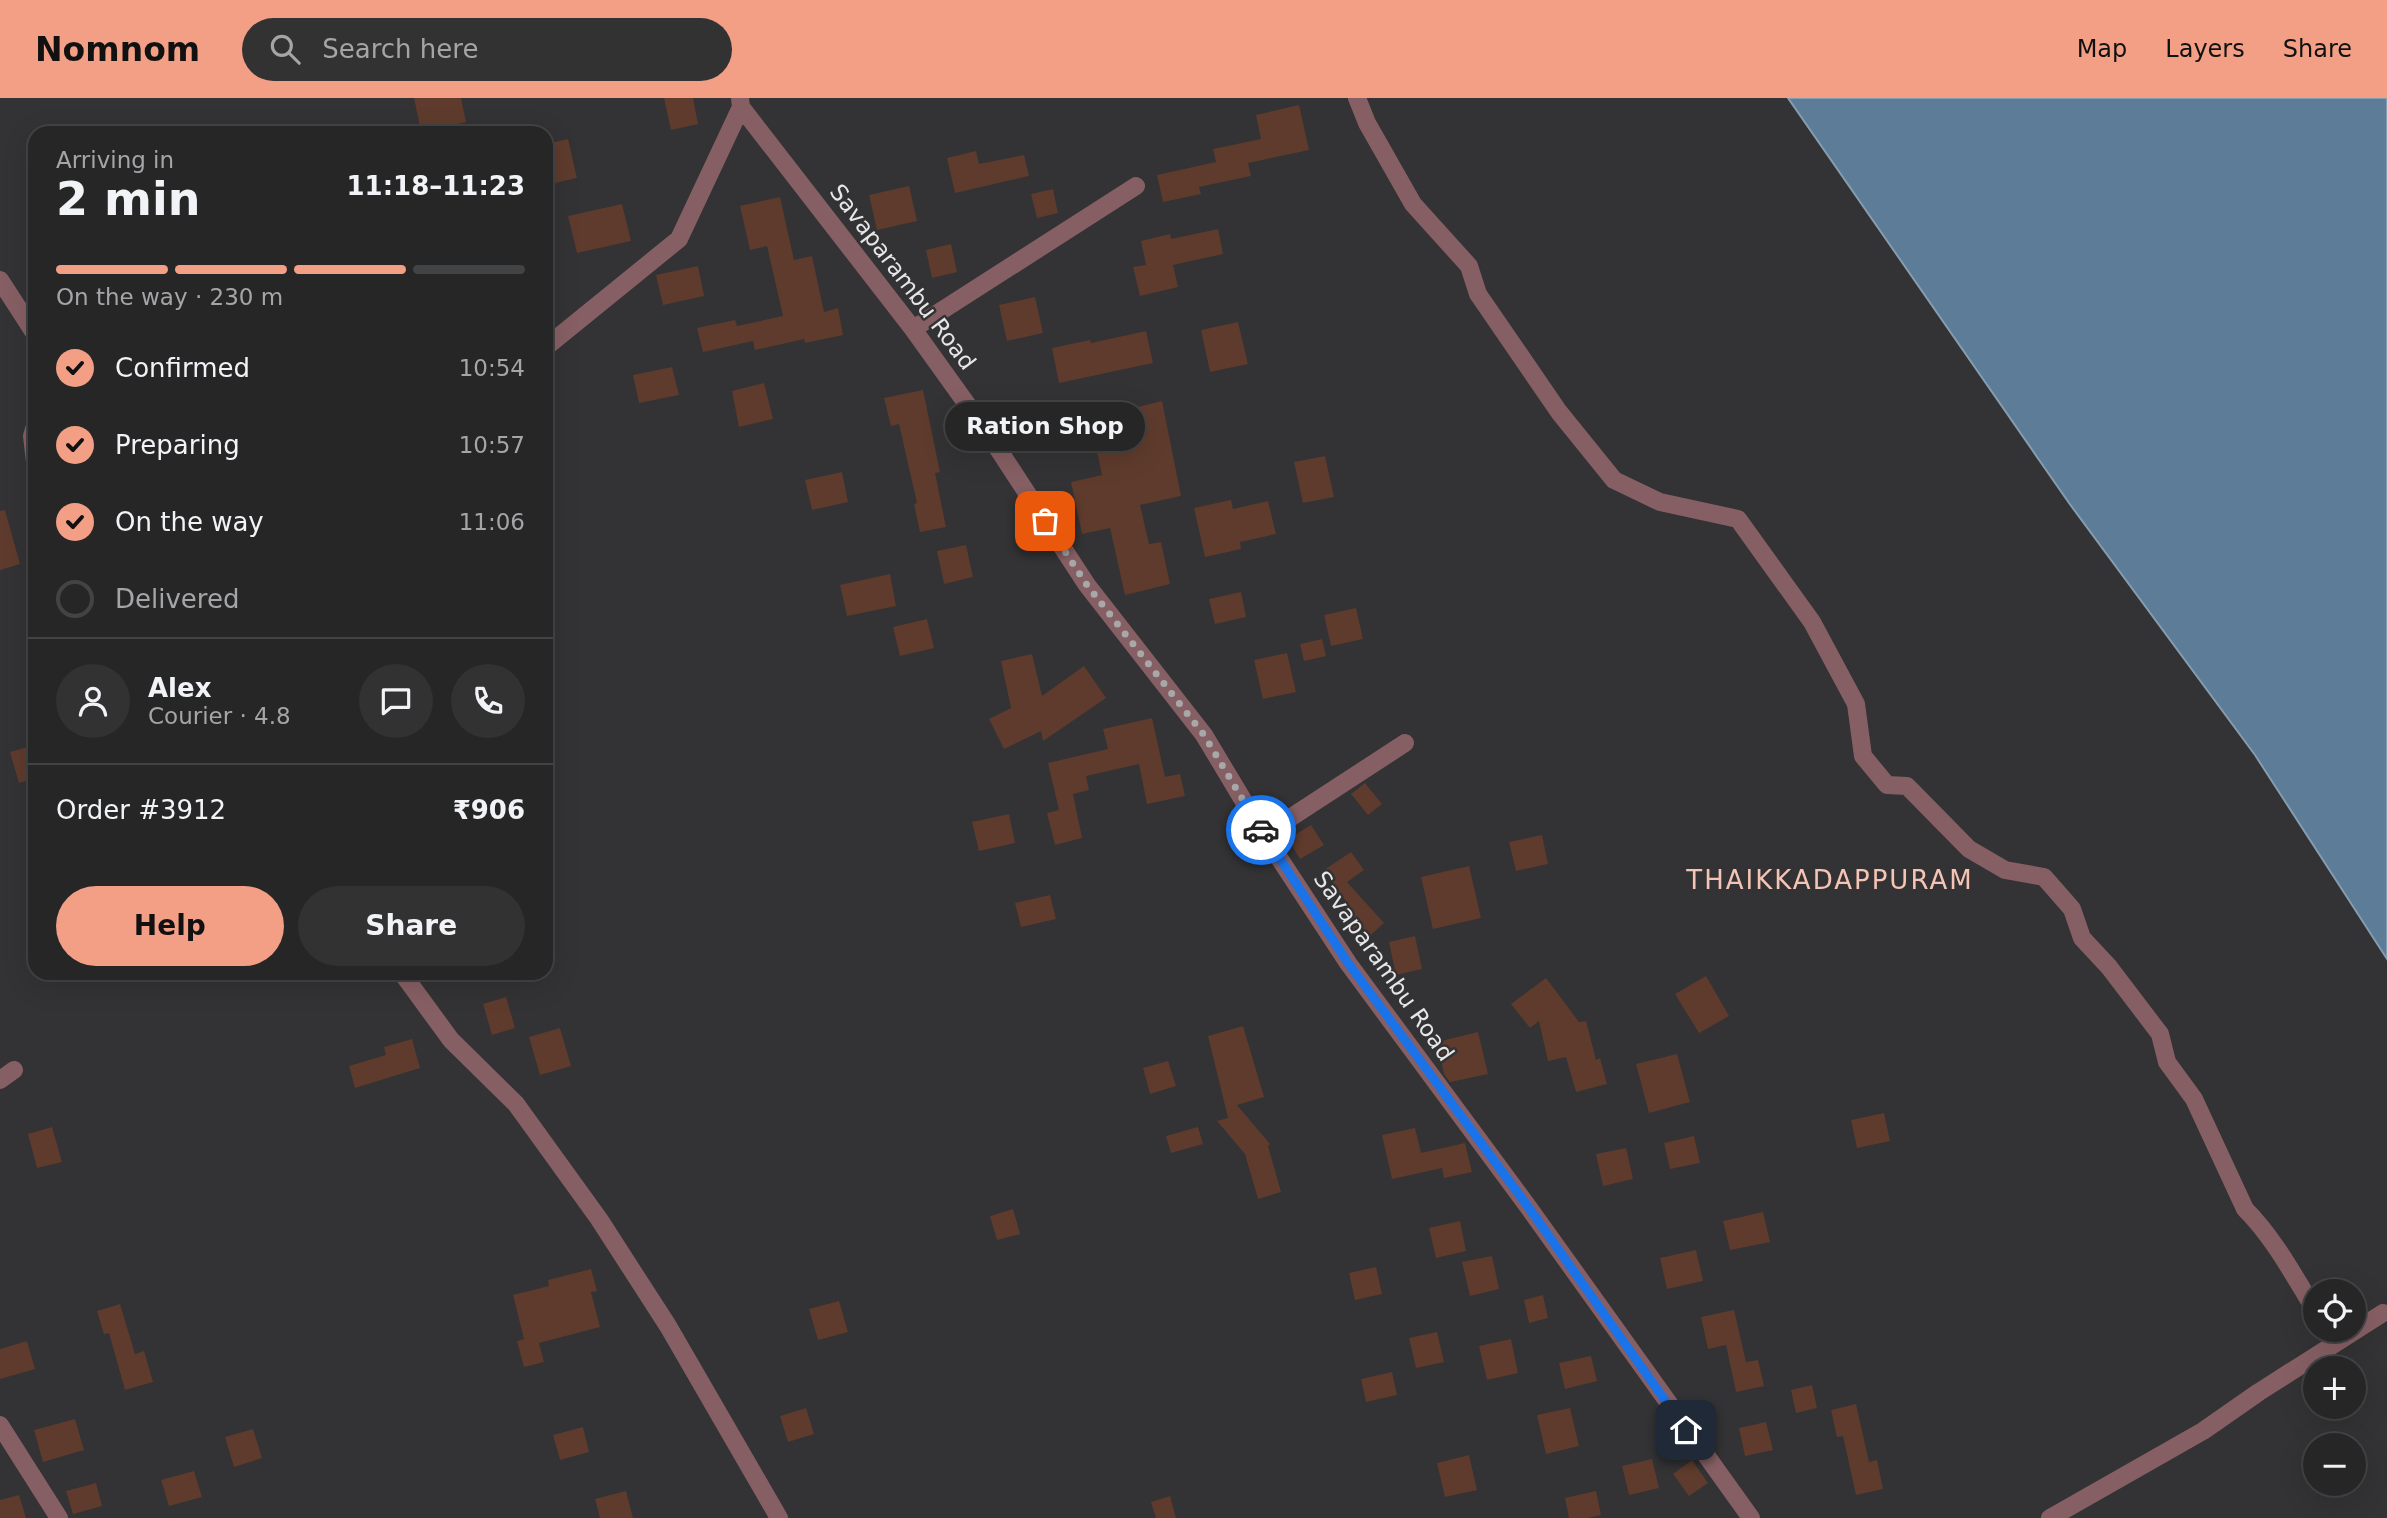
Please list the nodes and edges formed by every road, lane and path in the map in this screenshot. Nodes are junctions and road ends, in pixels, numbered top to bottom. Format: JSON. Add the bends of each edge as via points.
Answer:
{"nodes":[{"id":1,"x":1357,"y":98,"type":"edge"},
{"id":2,"x":741,"y":102,"type":"edge"},
{"id":3,"x":1136,"y":186,"type":"dead end"},
{"id":4,"x":0,"y":280,"type":"edge"},
{"id":5,"x":28,"y":323,"type":"edge"},
{"id":6,"x":913,"y":328,"type":"junction"},
{"id":7,"x":553,"y":341,"type":"edge"},
{"id":8,"x":1405,"y":743,"type":"dead end"},
{"id":9,"x":1264,"y":835,"type":"junction"},
{"id":10,"x":407,"y":980,"type":"edge"},
{"id":11,"x":2303,"y":1291,"type":"edge"},
{"id":12,"x":2383,"y":1313,"type":"dead end"},
{"id":13,"x":2366,"y":1321,"type":"edge"},
{"id":14,"x":2329,"y":1342,"type":"edge"},
{"id":15,"x":0,"y":1425,"type":"edge"},
{"id":16,"x":59,"y":1518,"type":"edge"},
{"id":17,"x":779,"y":1518,"type":"edge"},
{"id":18,"x":1751,"y":1518,"type":"edge"},
{"id":19,"x":2050,"y":1518,"type":"edge"}],
"edges":[{"from":1,"to":11,"type":"street","via":[[1413,204],[1469,267],[1478,294],[1559,412],[1615,480],[1660,502],[1738,519],[1812,622],[1856,704],[1863,755],[1886,785],[1907,786],[1969,849],[2005,870],[2044,877],[2072,909],[2082,938],[2160,1034],[2167,1062],[2194,1099],[2245,1209]]},
{"from":2,"to":6,"type":"street","name":"Savaparambu Road"},
{"from":2,"to":7,"type":"street","via":[[679,239]]},
{"from":3,"to":6,"type":"street"},
{"from":4,"to":5,"type":"street"},
{"from":6,"to":9,"type":"street","name":"Savaparambu Road","via":[[1087,585],[1204,735]]},
{"from":8,"to":9,"type":"street"},
{"from":9,"to":18,"type":"street","name":"Savaparambu Road","via":[[1348,963]]},
{"from":10,"to":17,"type":"street","via":[[451,1040],[516,1104],[599,1219],[668,1326]]},
{"from":12,"to":13,"type":"street"},
{"from":14,"to":19,"type":"street","via":[[2203,1431]]},
{"from":15,"to":16,"type":"street"}]}
